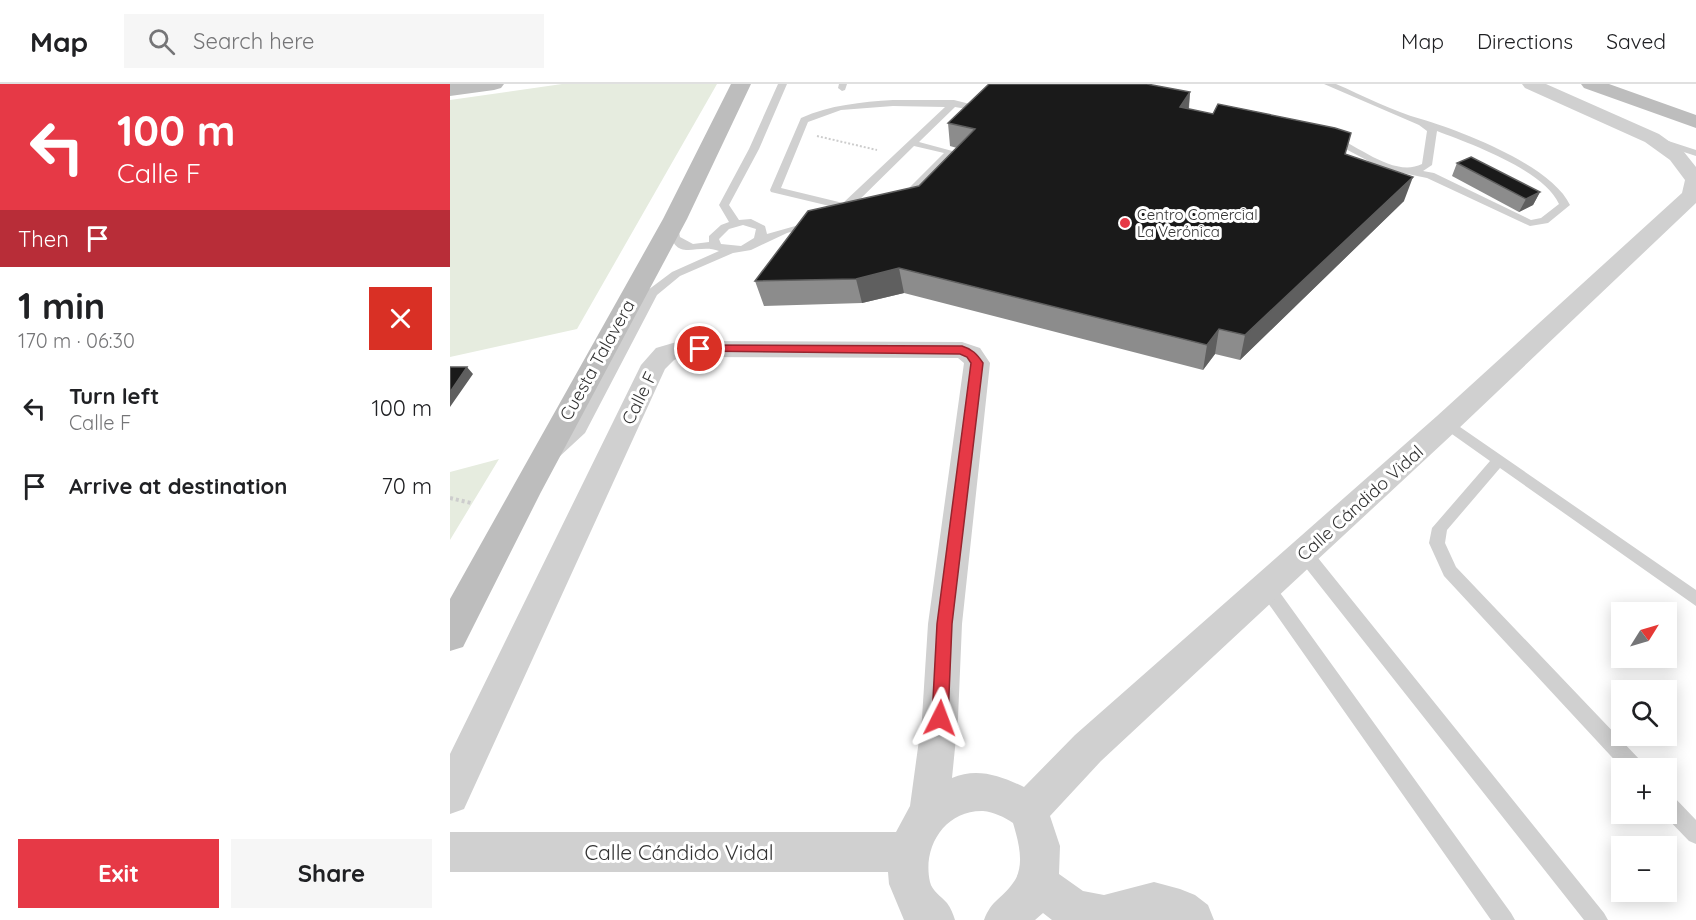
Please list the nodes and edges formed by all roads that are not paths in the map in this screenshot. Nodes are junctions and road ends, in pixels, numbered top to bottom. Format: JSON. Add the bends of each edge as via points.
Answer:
{"nodes":[{"id":1,"x":494,"y":84,"type":"edge"},
{"id":2,"x":741,"y":84,"type":"edge"},
{"id":3,"x":783,"y":84,"type":"edge"},
{"id":4,"x":1328,"y":84,"type":"edge"},
{"id":5,"x":1531,"y":84,"type":"edge"},
{"id":6,"x":1591,"y":84,"type":"edge"},
{"id":7,"x":1626,"y":84,"type":"edge"},
{"id":8,"x":450,"y":90,"type":"edge"},
{"id":9,"x":954,"y":103,"type":"junction"},
{"id":10,"x":986,"y":109,"type":"edge"},
{"id":11,"x":1696,"y":109,"type":"edge"},
{"id":12,"x":1417,"y":120,"type":"junction"},
{"id":13,"x":1696,"y":122,"type":"edge"},
{"id":14,"x":1319,"y":135,"type":"edge"},
{"id":15,"x":1652,"y":138,"type":"junction"},
{"id":16,"x":912,"y":143,"type":"junction"},
{"id":17,"x":1696,"y":153,"type":"edge"},
{"id":18,"x":1410,"y":172,"type":"junction"},
{"id":19,"x":1694,"y":194,"type":"edge"},
{"id":20,"x":846,"y":207,"type":"junction"},
{"id":21,"x":888,"y":207,"type":"edge"},
{"id":22,"x":855,"y":215,"type":"edge"},
{"id":23,"x":674,"y":222,"type":"junction"},
{"id":24,"x":823,"y":222,"type":"edge"},
{"id":25,"x":735,"y":223,"type":"junction"},
{"id":26,"x":755,"y":224,"type":"junction"},
{"id":27,"x":804,"y":226,"type":"junction"},
{"id":28,"x":757,"y":242,"type":"junction"},
{"id":29,"x":714,"y":244,"type":"junction"},
{"id":30,"x":730,"y":250,"type":"junction"},
{"id":31,"x":1447,"y":423,"type":"junction"},
{"id":32,"x":1499,"y":460,"type":"junction"},
{"id":33,"x":539,"y":464,"type":"junction"},
{"id":34,"x":1304,"y":554,"type":"junction"},
{"id":35,"x":1267,"y":588,"type":"junction"},
{"id":36,"x":1696,"y":599,"type":"edge"},
{"id":37,"x":450,"y":635,"type":"edge"},
{"id":38,"x":1625,"y":758,"type":"edge"},
{"id":39,"x":450,"y":795,"type":"edge"},
{"id":40,"x":1029,"y":810,"type":"junction"},
{"id":41,"x":929,"y":813,"type":"junction"},
{"id":42,"x":1677,"y":814,"type":"edge"},
{"id":43,"x":1696,"y":834,"type":"edge"},
{"id":44,"x":450,"y":852,"type":"edge"},
{"id":45,"x":908,"y":852,"type":"junction"},
{"id":46,"x":1038,"y":884,"type":"junction"},
{"id":47,"x":924,"y":915,"type":"edge"},
{"id":48,"x":1005,"y":920,"type":"edge"},
{"id":49,"x":1192,"y":920,"type":"edge"},
{"id":50,"x":1504,"y":920,"type":"edge"},
{"id":51,"x":1597,"y":920,"type":"edge"}],
"edges":[{"from":1,"to":8,"type":"main road"},
{"from":2,"to":23,"type":"main road","name":"Cuesta Talavera"},
{"from":3,"to":25,"type":"lane","via":[[724,205]]},
{"from":4,"to":12,"type":"lane"},
{"from":5,"to":15,"type":"street","name":"Calle Cándido Vidal"},
{"from":6,"to":13,"type":"main road"},
{"from":7,"to":11,"type":"main road"},
{"from":9,"to":10,"type":"lane"},
{"from":9,"to":16,"type":"lane"},
{"from":9,"to":20,"type":"lane","via":[[860,106],[814,114],[804,120],[775,190]]},
{"from":12,"to":18,"type":"lane","via":[[1431,130],[1432,138],[1427,165]]},
{"from":12,"to":18,"type":"lane","via":[[1468,140],[1537,175],[1562,195],[1565,205],[1544,221],[1530,223],[1430,175]]},
{"from":14,"to":18,"type":"lane","via":[[1342,141],[1381,163]]},
{"from":15,"to":17,"type":"lane"},
{"from":15,"to":19,"type":"street","name":"Calle Cándido Vidal","via":[[1677,156],[1695,180]]},
{"from":16,"to":20,"type":"lane"},
{"from":16,"to":21,"type":"lane","via":[[951,152],[898,204]]},
{"from":19,"to":31,"type":"street","name":"Calle Cándido Vidal"},
{"from":20,"to":22,"type":"lane","via":[[832,220]]},
{"from":23,"to":29,"type":"lane","via":[[675,238],[686,247]]},
{"from":23,"to":33,"type":"main road","name":"Cuesta Talavera"},
{"from":24,"to":27,"type":"lane"},
{"from":25,"to":26,"type":"lane"},
{"from":25,"to":29,"type":"lane","via":[[718,231],[713,237]]},
{"from":26,"to":27,"type":"lane"},
{"from":26,"to":28,"type":"lane","via":[[762,231]]},
{"from":27,"to":28,"type":"lane"},
{"from":28,"to":30,"type":"lane"},
{"from":29,"to":30,"type":"lane"},
{"from":30,"to":33,"type":"lane","via":[[676,274],[652,293],[580,429]]},
{"from":31,"to":32,"type":"lane"},
{"from":31,"to":34,"type":"street","name":"Calle Cándido Vidal"},
{"from":32,"to":36,"type":"lane"},
{"from":32,"to":38,"type":"lane","via":[[1440,528],[1437,543],[1450,571]]},
{"from":33,"to":37,"type":"main road","name":"Cuesta Talavera"},
{"from":34,"to":35,"type":"street","name":"Calle Cándido Vidal"},
{"from":34,"to":51,"type":"lane"},
{"from":35,"to":40,"type":"street","name":"Calle Cándido Vidal","via":[[1088,748]]},
{"from":35,"to":50,"type":"lane"},
{"from":39,"to":41,"type":"street","name":"Calle F","via":[[654,365],[665,354],[680,349],[962,350],[977,363],[945,624]]},
{"from":40,"to":41,"type":"street","via":[[998,794],[980,791],[945,801]]},
{"from":40,"to":46,"type":"street","via":[[1040,846]]},
{"from":41,"to":45,"type":"street"},
{"from":42,"to":43,"type":"lane"},
{"from":44,"to":45,"type":"street","name":"Calle Cándido Vidal"},
{"from":45,"to":47,"type":"street","via":[[910,889]]},
{"from":46,"to":48,"type":"street"},
{"from":46,"to":49,"type":"street","via":[[1075,911],[1104,916],[1154,903],[1180,910]]}]}
